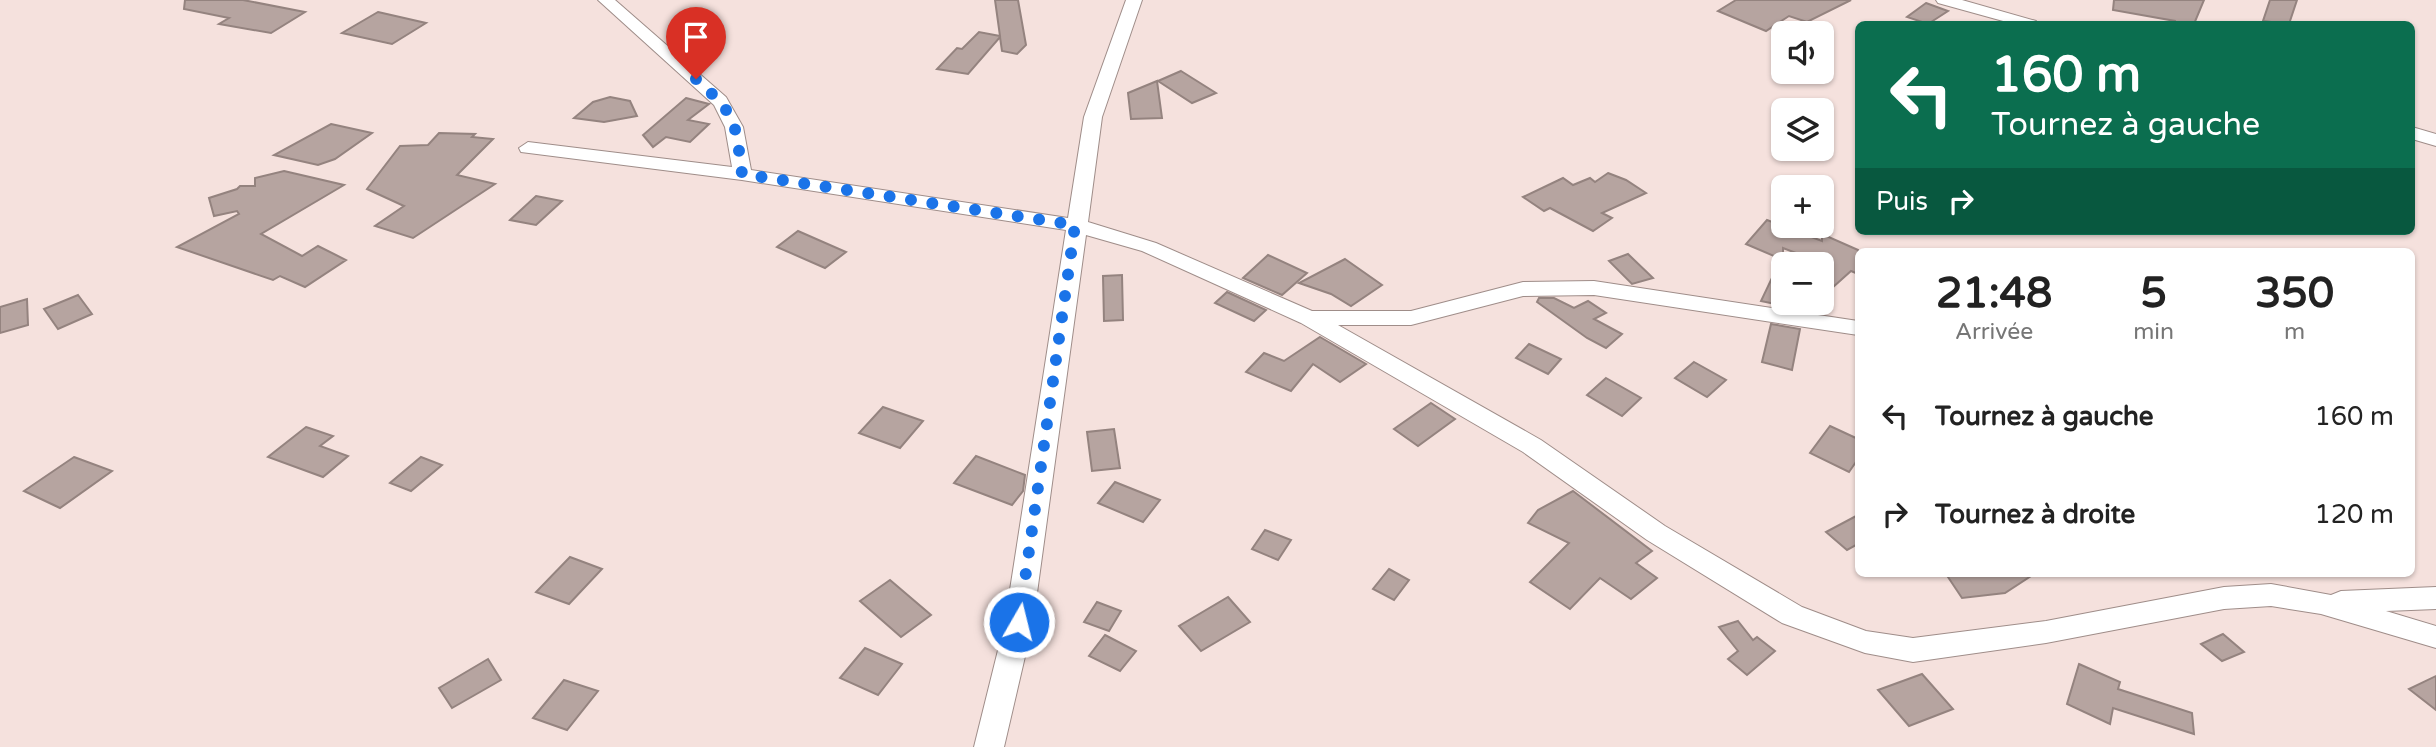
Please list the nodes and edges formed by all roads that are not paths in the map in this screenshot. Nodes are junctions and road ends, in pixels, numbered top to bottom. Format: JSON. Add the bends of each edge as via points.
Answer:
{"nodes":[{"id":1,"x":606,"y":0,"type":"edge"},
{"id":2,"x":1133,"y":0,"type":"edge"},
{"id":3,"x":1944,"y":0,"type":"edge"},
{"id":4,"x":2019,"y":21,"type":"edge"},
{"id":5,"x":2415,"y":134,"type":"edge"},
{"id":6,"x":2436,"y":140,"type":"edge"},
{"id":7,"x":528,"y":148,"type":"dead end"},
{"id":8,"x":742,"y":174,"type":"junction"},
{"id":9,"x":1075,"y":225,"type":"junction"},
{"id":10,"x":1309,"y":318,"type":"junction"},
{"id":11,"x":1855,"y":328,"type":"edge"},
{"id":12,"x":2436,"y":598,"type":"edge"},
{"id":13,"x":2321,"y":603,"type":"junction"},
{"id":14,"x":2436,"y":637,"type":"edge"},
{"id":15,"x":989,"y":747,"type":"edge"}],
"edges":[{"from":1,"to":8,"type":"street","via":[[720,101],[734,124]]},
{"from":2,"to":9,"type":"street","via":[[1093,117]]},
{"from":3,"to":4,"type":"street"},
{"from":5,"to":6,"type":"street"},
{"from":7,"to":8,"type":"street"},
{"from":8,"to":9,"type":"street"},
{"from":9,"to":10,"type":"street","via":[[1149,247]]},
{"from":9,"to":15,"type":"street","via":[[1019,622]]},
{"from":10,"to":11,"type":"street","via":[[1411,318],[1523,289],[1559,287],[1594,288]]},
{"from":10,"to":13,"type":"street","via":[[1532,446],[1656,533],[1792,615],[1865,642],[1913,650],[1964,644],[2224,598],[2271,595]]},
{"from":12,"to":13,"type":"street"},
{"from":13,"to":14,"type":"street"}]}
